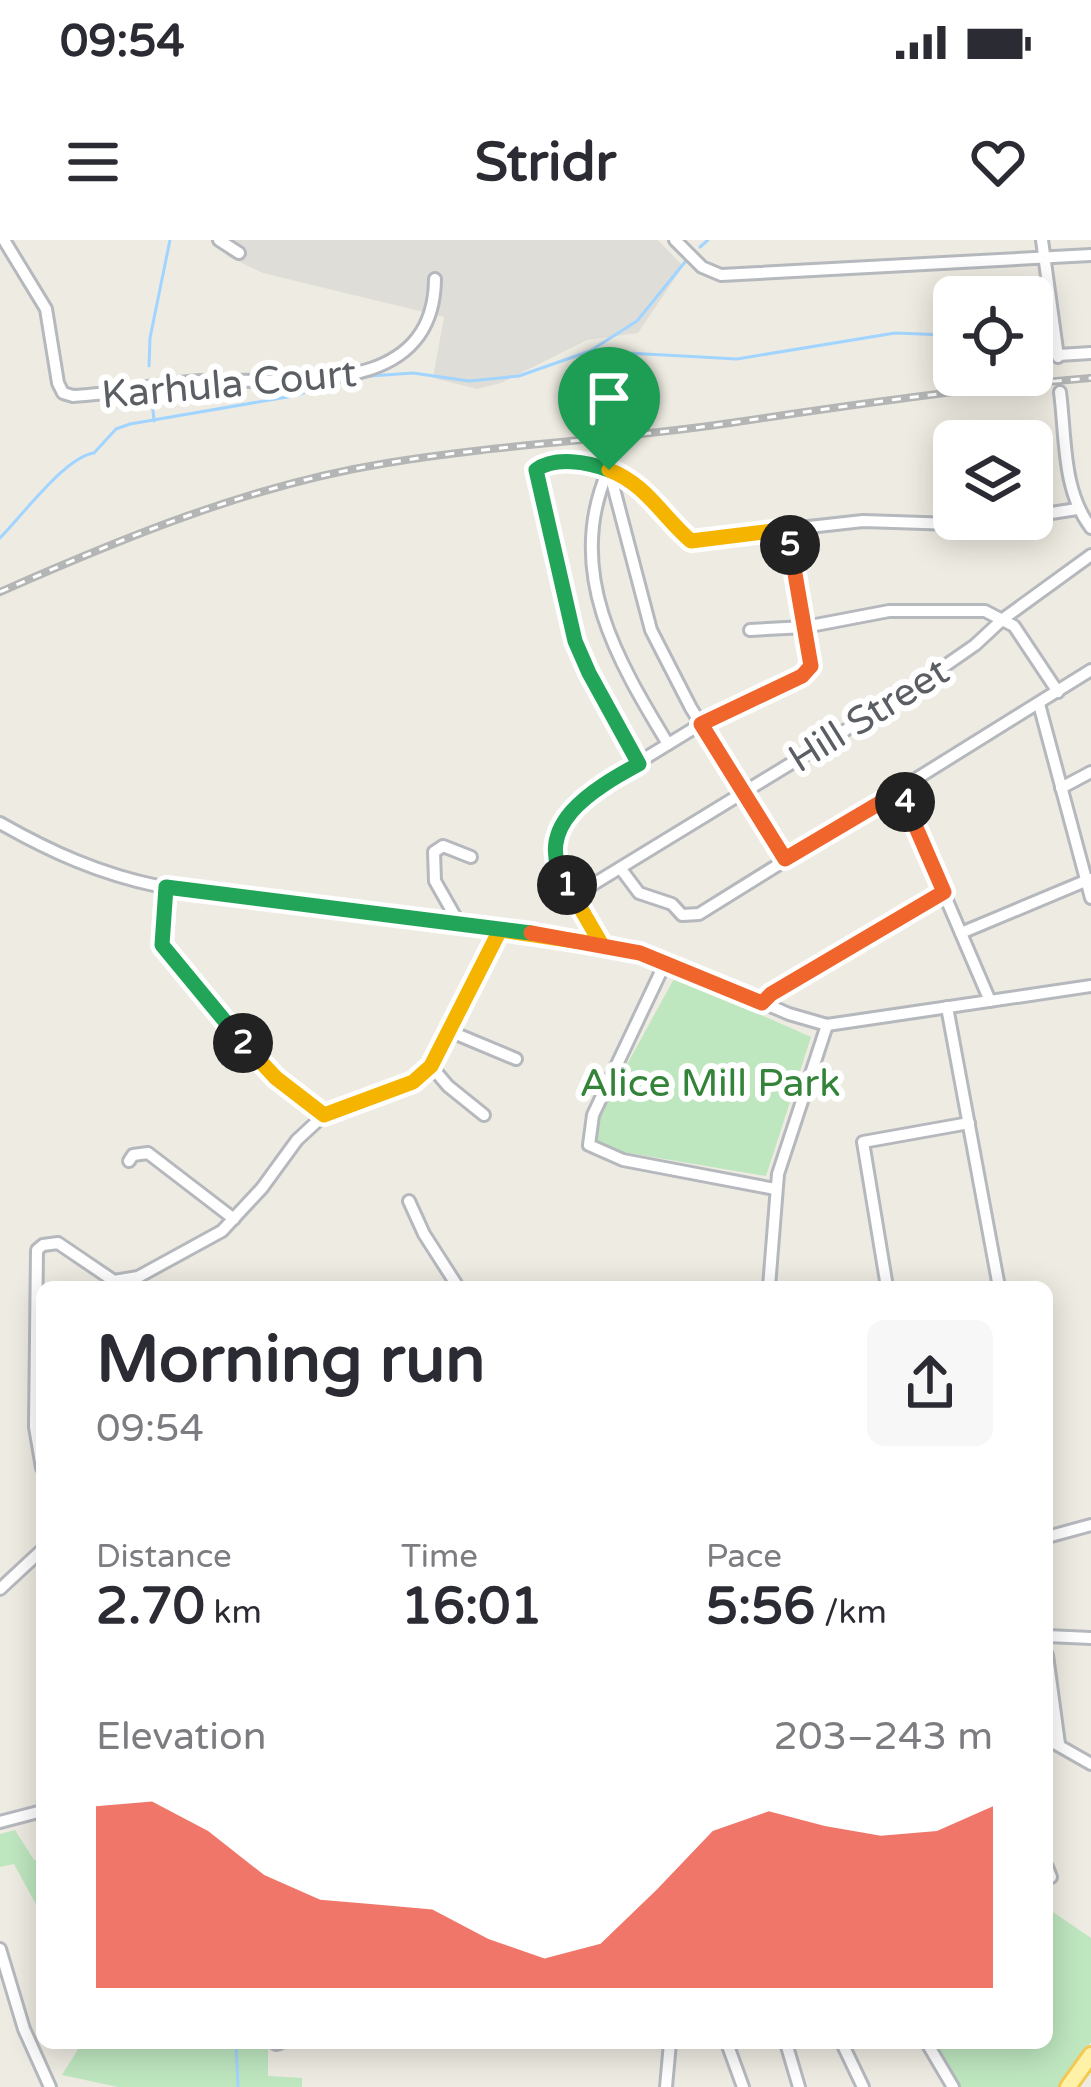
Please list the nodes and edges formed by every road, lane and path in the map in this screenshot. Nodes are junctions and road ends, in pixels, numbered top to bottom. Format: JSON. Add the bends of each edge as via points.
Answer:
{"nodes":[{"id":1,"x":4,"y":240,"type":"edge"},
{"id":2,"x":219,"y":240,"type":"edge"},
{"id":3,"x":675,"y":240,"type":"edge"},
{"id":4,"x":1042,"y":240,"type":"edge"},
{"id":5,"x":238,"y":253,"type":"dead end"},
{"id":6,"x":1091,"y":255,"type":"edge"},
{"id":7,"x":1043,"y":257,"type":"junction"},
{"id":8,"x":435,"y":279,"type":"dead end"},
{"id":9,"x":1091,"y":353,"type":"edge"},
{"id":10,"x":1060,"y":392,"type":"dead end"},
{"id":11,"x":609,"y":470,"type":"junction"},
{"id":12,"x":1077,"y":509,"type":"junction"},
{"id":13,"x":1053,"y":513,"type":"edge"},
{"id":14,"x":933,"y":523,"type":"edge"},
{"id":15,"x":1091,"y":528,"type":"edge"},
{"id":16,"x":789,"y":529,"type":"junction"},
{"id":17,"x":1091,"y":554,"type":"edge"},
{"id":18,"x":1003,"y":620,"type":"junction"},
{"id":19,"x":805,"y":627,"type":"junction"},
{"id":20,"x":751,"y":630,"type":"dead end"},
{"id":21,"x":1091,"y":670,"type":"edge"},
{"id":22,"x":1058,"y":692,"type":"junction"},
{"id":23,"x":1039,"y":704,"type":"junction"},
{"id":24,"x":701,"y":724,"type":"junction"},
{"id":25,"x":668,"y":744,"type":"junction"},
{"id":26,"x":639,"y":764,"type":"junction"},
{"id":27,"x":1091,"y":772,"type":"edge"},
{"id":28,"x":1061,"y":788,"type":"junction"},
{"id":29,"x":900,"y":791,"type":"junction"},
{"id":30,"x":743,"y":792,"type":"junction"},
{"id":31,"x":0,"y":823,"type":"edge"},
{"id":32,"x":471,"y":857,"type":"dead end"},
{"id":33,"x":785,"y":859,"type":"junction"},
{"id":34,"x":621,"y":869,"type":"junction"},
{"id":35,"x":1089,"y":879,"type":"edge"},
{"id":36,"x":166,"y":887,"type":"junction"},
{"id":37,"x":944,"y":892,"type":"junction"},
{"id":38,"x":574,"y":896,"type":"junction"},
{"id":39,"x":1091,"y":898,"type":"edge"},
{"id":40,"x":460,"y":925,"type":"junction"},
{"id":41,"x":500,"y":930,"type":"junction"},
{"id":42,"x":961,"y":933,"type":"junction"},
{"id":43,"x":602,"y":945,"type":"junction"},
{"id":44,"x":666,"y":961,"type":"junction"},
{"id":45,"x":1091,"y":986,"type":"edge"},
{"id":46,"x":990,"y":1001,"type":"junction"},
{"id":47,"x":762,"y":1003,"type":"junction"},
{"id":48,"x":946,"y":1007,"type":"junction"},
{"id":49,"x":827,"y":1025,"type":"junction"},
{"id":50,"x":449,"y":1031,"type":"junction"},
{"id":51,"x":517,"y":1059,"type":"dead end"},
{"id":52,"x":431,"y":1066,"type":"junction"},
{"id":53,"x":324,"y":1115,"type":"junction"},
{"id":54,"x":484,"y":1115,"type":"dead end"},
{"id":55,"x":969,"y":1123,"type":"junction"},
{"id":56,"x":129,"y":1161,"type":"dead end"},
{"id":57,"x":775,"y":1189,"type":"junction"},
{"id":58,"x":409,"y":1201,"type":"dead end"},
{"id":59,"x":234,"y":1220,"type":"junction"},
{"id":60,"x":36,"y":1281,"type":"edge"},
{"id":61,"x":120,"y":1281,"type":"edge"},
{"id":62,"x":125,"y":1281,"type":"edge"},
{"id":63,"x":454,"y":1281,"type":"edge"},
{"id":64,"x":769,"y":1281,"type":"edge"},
{"id":65,"x":886,"y":1281,"type":"edge"},
{"id":66,"x":998,"y":1281,"type":"edge"},
{"id":67,"x":36,"y":1309,"type":"edge"},
{"id":68,"x":36,"y":1437,"type":"edge"},
{"id":69,"x":1091,"y":1525,"type":"edge"},
{"id":70,"x":1053,"y":1534,"type":"edge"},
{"id":71,"x":36,"y":1555,"type":"edge"},
{"id":72,"x":0,"y":1588,"type":"edge"},
{"id":73,"x":1053,"y":1636,"type":"edge"},
{"id":74,"x":1091,"y":1638,"type":"edge"},
{"id":75,"x":1053,"y":1742,"type":"edge"},
{"id":76,"x":1091,"y":1763,"type":"edge"},
{"id":77,"x":36,"y":1813,"type":"edge"},
{"id":78,"x":0,"y":1822,"type":"edge"},
{"id":79,"x":0,"y":1949,"type":"edge"},
{"id":80,"x":669,"y":2049,"type":"edge"},
{"id":81,"x":729,"y":2049,"type":"edge"},
{"id":82,"x":788,"y":2049,"type":"edge"},
{"id":83,"x":845,"y":2049,"type":"edge"},
{"id":84,"x":931,"y":2049,"type":"edge"},
{"id":85,"x":1091,"y":2055,"type":"edge"},
{"id":86,"x":50,"y":2087,"type":"edge"},
{"id":87,"x":666,"y":2087,"type":"edge"},
{"id":88,"x":743,"y":2087,"type":"edge"},
{"id":89,"x":799,"y":2087,"type":"edge"},
{"id":90,"x":863,"y":2087,"type":"edge"},
{"id":91,"x":953,"y":2087,"type":"edge"},
{"id":92,"x":1068,"y":2087,"type":"edge"}],
"edges":[{"from":1,"to":8,"type":"street","name":"Karhula Court","via":[[46,309],[58,382],[74,396],[376,370],[413,346]]},
{"from":2,"to":5,"type":"street"},
{"from":3,"to":7,"type":"street","via":[[722,274]]},
{"from":4,"to":7,"type":"street"},
{"from":6,"to":7,"type":"street"},
{"from":7,"to":9,"type":"street","via":[[1058,356]]},
{"from":10,"to":12,"type":"street"},
{"from":11,"to":16,"type":"street","via":[[637,483],[691,541]]},
{"from":11,"to":24,"type":"street","via":[[651,630]]},
{"from":11,"to":25,"type":"street","via":[[589,539],[592,574],[618,655]]},
{"from":11,"to":26,"type":"street","via":[[544,464],[536,482],[575,641]]},
{"from":12,"to":13,"type":"street"},
{"from":12,"to":15,"type":"street"},
{"from":14,"to":16,"type":"street"},
{"from":16,"to":19,"type":"street"},
{"from":17,"to":18,"type":"street","name":"Hill Street"},
{"from":18,"to":19,"type":"street","via":[[985,611],[889,611]]},
{"from":18,"to":22,"type":"street"},
{"from":18,"to":30,"type":"street","name":"Hill Street","via":[[903,695]]},
{"from":19,"to":20,"type":"street"},
{"from":19,"to":24,"type":"street","via":[[808,671]]},
{"from":21,"to":22,"type":"street"},
{"from":22,"to":23,"type":"street"},
{"from":23,"to":28,"type":"street"},
{"from":23,"to":29,"type":"street"},
{"from":24,"to":25,"type":"street"},
{"from":24,"to":30,"type":"street"},
{"from":25,"to":26,"type":"street"},
{"from":26,"to":38,"type":"street","via":[[585,795],[553,848]]},
{"from":27,"to":28,"type":"street"},
{"from":28,"to":35,"type":"street"},
{"from":29,"to":33,"type":"street"},
{"from":29,"to":37,"type":"street"},
{"from":30,"to":33,"type":"street"},
{"from":30,"to":34,"type":"street","name":"Hill Street"},
{"from":31,"to":36,"type":"street","via":[[80,864]]},
{"from":32,"to":40,"type":"street","via":[[443,846],[434,852],[435,881]]},
{"from":33,"to":34,"type":"street","via":[[688,916],[639,892]]},
{"from":34,"to":38,"type":"street","name":"Hill Street"},
{"from":35,"to":39,"type":"street"},
{"from":35,"to":42,"type":"street"},
{"from":36,"to":40,"type":"street"},
{"from":36,"to":53,"type":"street","via":[[160,933],[169,958],[276,1078]]},
{"from":37,"to":42,"type":"street"},
{"from":37,"to":47,"type":"street"},
{"from":38,"to":43,"type":"street"},
{"from":40,"to":41,"type":"street"},
{"from":41,"to":43,"type":"street"},
{"from":41,"to":50,"type":"street"},
{"from":42,"to":46,"type":"street"},
{"from":43,"to":44,"type":"street"},
{"from":44,"to":47,"type":"street"},
{"from":44,"to":57,"type":"street","via":[[592,1115],[589,1145],[623,1160]]},
{"from":45,"to":46,"type":"street"},
{"from":46,"to":48,"type":"street"},
{"from":47,"to":49,"type":"street"},
{"from":48,"to":49,"type":"street"},
{"from":48,"to":55,"type":"street"},
{"from":49,"to":57,"type":"street"},
{"from":50,"to":51,"type":"street"},
{"from":50,"to":52,"type":"street"},
{"from":52,"to":53,"type":"street","via":[[413,1082]]},
{"from":52,"to":54,"type":"street"},
{"from":53,"to":59,"type":"street"},
{"from":55,"to":65,"type":"street","via":[[863,1142]]},
{"from":55,"to":66,"type":"street"},
{"from":56,"to":59,"type":"street","via":[[148,1153]]},
{"from":57,"to":64,"type":"street"},
{"from":58,"to":63,"type":"street"},
{"from":59,"to":62,"type":"street"},
{"from":60,"to":61,"type":"street","via":[[37,1250],[49,1243]]},
{"from":67,"to":68,"type":"street"},
{"from":69,"to":70,"type":"street"},
{"from":71,"to":72,"type":"street"},
{"from":73,"to":74,"type":"street"},
{"from":75,"to":76,"type":"street"},
{"from":77,"to":78,"type":"street"},
{"from":79,"to":86,"type":"street"},
{"from":80,"to":87,"type":"street"},
{"from":81,"to":88,"type":"street"},
{"from":82,"to":89,"type":"street"},
{"from":83,"to":90,"type":"street"},
{"from":84,"to":91,"type":"street"},
{"from":85,"to":92,"type":"main road"}]}
